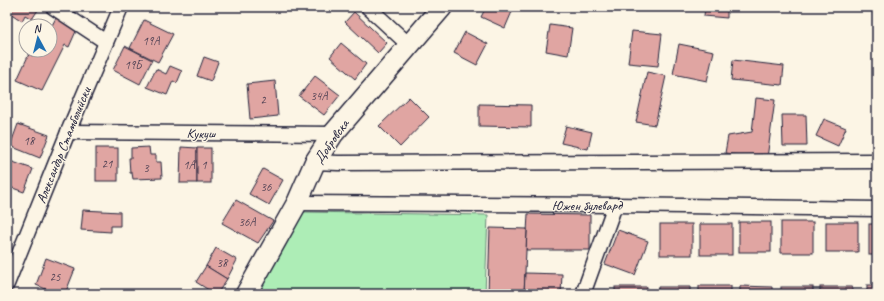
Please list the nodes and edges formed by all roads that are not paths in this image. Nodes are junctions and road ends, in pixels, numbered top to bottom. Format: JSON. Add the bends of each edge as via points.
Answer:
{"nodes":[{"id":1,"x":53,"y":7,"type":"edge"},
{"id":2,"x":121,"y":7,"type":"edge"},
{"id":3,"x":368,"y":7,"type":"edge"},
{"id":4,"x":442,"y":7,"type":"edge"},
{"id":5,"x":106,"y":42,"type":"junction"},
{"id":6,"x":410,"y":45,"type":"junction"},
{"id":7,"x":68,"y":132,"type":"junction"},
{"id":8,"x":333,"y":134,"type":"junction"},
{"id":9,"x":877,"y":161,"type":"edge"},
{"id":10,"x":315,"y":162,"type":"junction"},
{"id":11,"x":297,"y":203,"type":"junction"},
{"id":12,"x":615,"y":205,"type":"junction"},
{"id":13,"x":877,"y":209,"type":"edge"},
{"id":14,"x":7,"y":284,"type":"edge"},
{"id":15,"x":246,"y":294,"type":"edge"},
{"id":16,"x":583,"y":294,"type":"edge"}],
"edges":[{"from":1,"to":5,"type":"street"},
{"from":2,"to":5,"type":"street","name":"Александър Стамболийски"},
{"from":3,"to":6,"type":"street"},
{"from":4,"to":6,"type":"street","name":"Добровска"},
{"from":5,"to":7,"type":"street","name":"Александър Стамболийски"},
{"from":6,"to":8,"type":"street","name":"Добровска"},
{"from":7,"to":8,"type":"street","name":"Кукуш"},
{"from":7,"to":14,"type":"street","name":"Александър Стамболийски"},
{"from":8,"to":10,"type":"street","name":"Добровска"},
{"from":9,"to":10,"type":"street"},
{"from":10,"to":11,"type":"street","name":"Добровска"},
{"from":11,"to":12,"type":"street","name":"Южен булевард"},
{"from":11,"to":15,"type":"street","name":"Добровска"},
{"from":12,"to":13,"type":"street","name":"Южен булевард"},
{"from":12,"to":16,"type":"street"}]}
